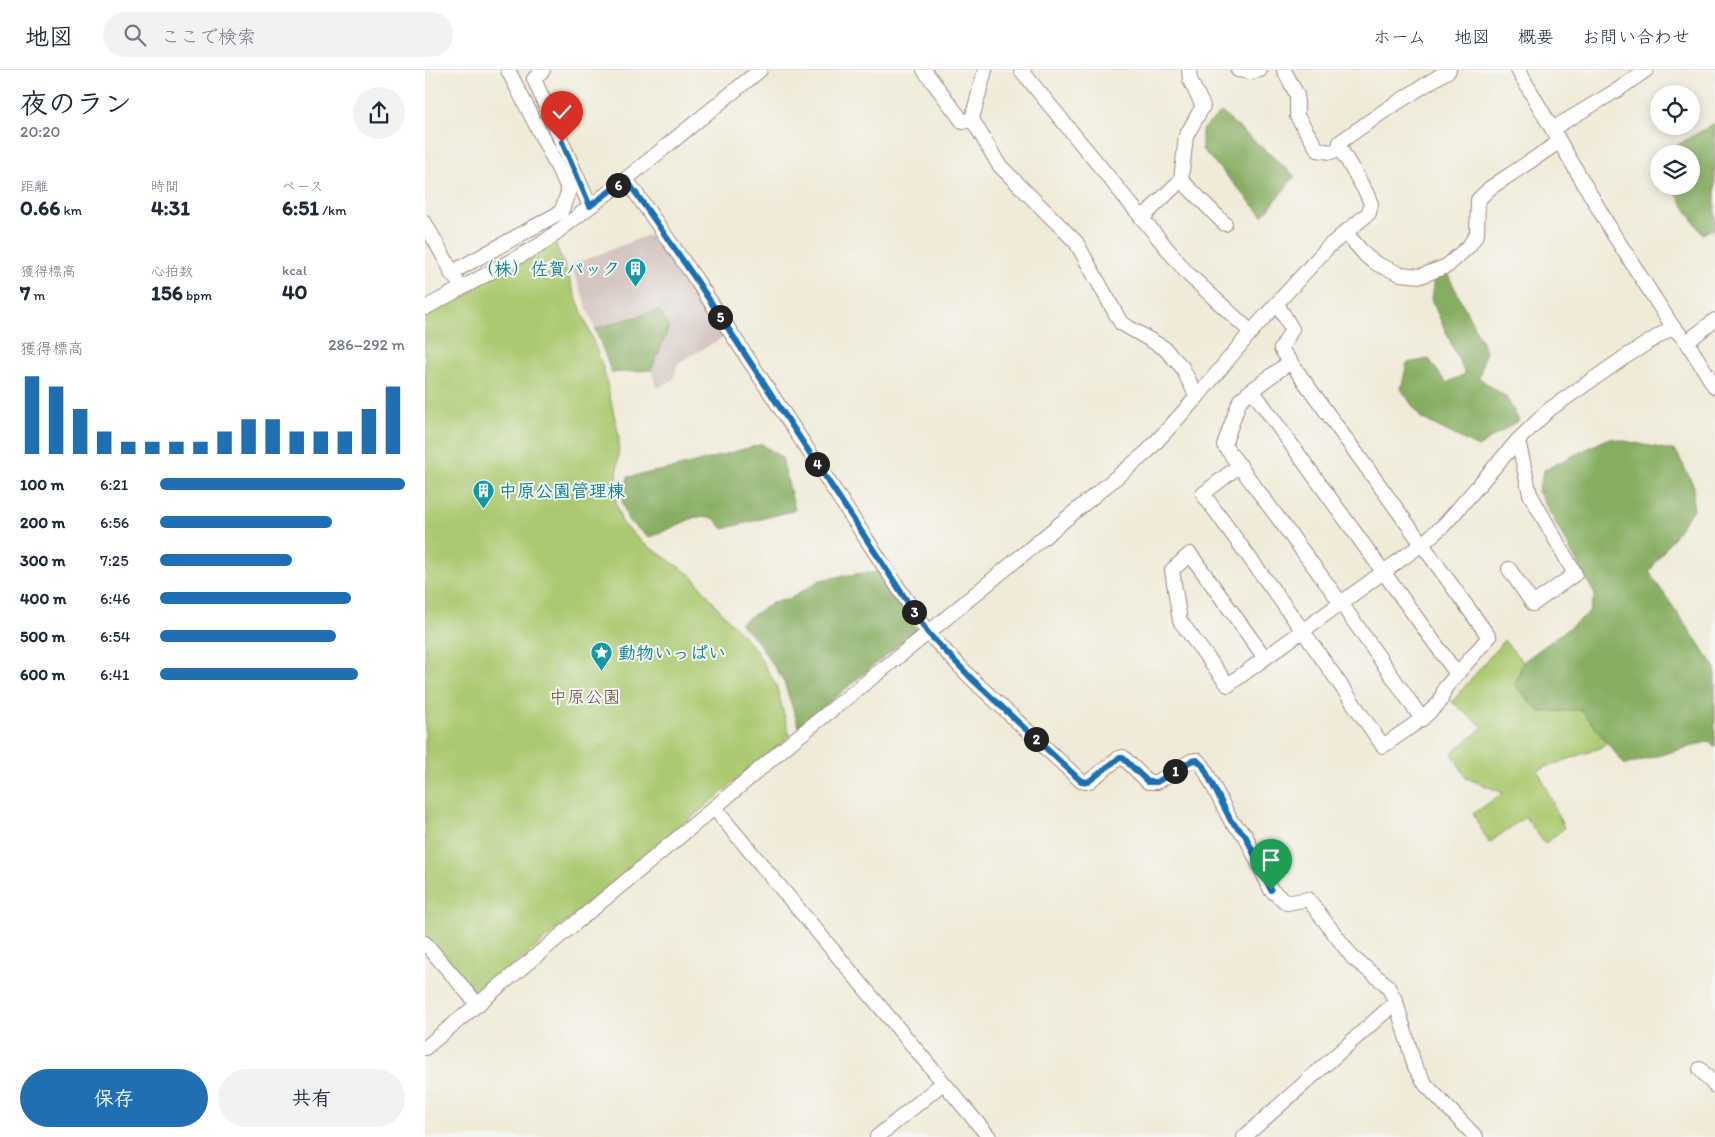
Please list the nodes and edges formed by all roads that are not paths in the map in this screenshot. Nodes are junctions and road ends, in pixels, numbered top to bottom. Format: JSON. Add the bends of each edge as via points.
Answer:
{"nodes":[{"id":1,"x":509,"y":70,"type":"edge"},
{"id":2,"x":543,"y":70,"type":"edge"},
{"id":3,"x":760,"y":70,"type":"edge"},
{"id":4,"x":924,"y":70,"type":"edge"},
{"id":5,"x":985,"y":70,"type":"edge"},
{"id":6,"x":1021,"y":70,"type":"edge"},
{"id":7,"x":1189,"y":70,"type":"edge"},
{"id":8,"x":1238,"y":70,"type":"edge"},
{"id":9,"x":1260,"y":70,"type":"edge"},
{"id":10,"x":1284,"y":70,"type":"edge"},
{"id":11,"x":1449,"y":70,"type":"edge"},
{"id":12,"x":1518,"y":70,"type":"edge"},
{"id":13,"x":1646,"y":70,"type":"edge"},
{"id":14,"x":972,"y":119,"type":"junction"},
{"id":15,"x":1552,"y":129,"type":"junction"},
{"id":16,"x":1559,"y":142,"type":"junction"},
{"id":17,"x":1340,"y":148,"type":"junction"},
{"id":18,"x":626,"y":179,"type":"junction"},
{"id":19,"x":1181,"y":180,"type":"junction"},
{"id":20,"x":590,"y":206,"type":"junction"},
{"id":21,"x":1141,"y":218,"type":"junction"},
{"id":22,"x":425,"y":223,"type":"edge"},
{"id":23,"x":1225,"y":224,"type":"dead end"},
{"id":24,"x":1345,"y":232,"type":"junction"},
{"id":25,"x":451,"y":273,"type":"junction"},
{"id":26,"x":462,"y":288,"type":"junction"},
{"id":27,"x":1277,"y":304,"type":"junction"},
{"id":28,"x":425,"y":308,"type":"edge"},
{"id":29,"x":1715,"y":320,"type":"edge"},
{"id":30,"x":1673,"y":327,"type":"junction"},
{"id":31,"x":1251,"y":332,"type":"junction"},
{"id":32,"x":1687,"y":342,"type":"junction"},
{"id":33,"x":1290,"y":362,"type":"junction"},
{"id":34,"x":1713,"y":381,"type":"edge"},
{"id":35,"x":1252,"y":390,"type":"junction"},
{"id":36,"x":1197,"y":397,"type":"junction"},
{"id":37,"x":1518,"y":440,"type":"junction"},
{"id":38,"x":1240,"y":466,"type":"junction"},
{"id":39,"x":1421,"y":544,"type":"junction"},
{"id":40,"x":1509,"y":569,"type":"dead end"},
{"id":41,"x":1384,"y":571,"type":"junction"},
{"id":42,"x":1341,"y":603,"type":"junction"},
{"id":43,"x":1303,"y":631,"type":"junction"},
{"id":44,"x":928,"y":633,"type":"junction"},
{"id":45,"x":1265,"y":658,"type":"junction"},
{"id":46,"x":1457,"y":674,"type":"junction"},
{"id":47,"x":1422,"y":719,"type":"junction"},
{"id":48,"x":714,"y":808,"type":"junction"},
{"id":49,"x":425,"y":943,"type":"edge"},
{"id":50,"x":1396,"y":1002,"type":"junction"},
{"id":51,"x":478,"y":1005,"type":"junction"},
{"id":52,"x":425,"y":1048,"type":"edge"},
{"id":53,"x":1700,"y":1068,"type":"dead end"},
{"id":54,"x":943,"y":1083,"type":"junction"},
{"id":55,"x":1715,"y":1086,"type":"edge"},
{"id":56,"x":877,"y":1137,"type":"edge"},
{"id":57,"x":989,"y":1137,"type":"edge"},
{"id":58,"x":1244,"y":1137,"type":"edge"},
{"id":59,"x":1476,"y":1137,"type":"edge"}],
"edges":[{"from":1,"to":25,"type":"street","via":[[569,190],[561,212]]},
{"from":2,"to":20,"type":"street","via":[[534,79]]},
{"from":3,"to":18,"type":"street"},
{"from":4,"to":14,"type":"street","via":[[963,122]]},
{"from":5,"to":14,"type":"street"},
{"from":6,"to":21,"type":"street"},
{"from":7,"to":19,"type":"street","via":[[1190,80],[1203,106],[1186,136]]},
{"from":8,"to":9,"type":"street"},
{"from":10,"to":17,"type":"street","via":[[1297,96],[1297,116],[1318,150],[1331,152]]},
{"from":11,"to":17,"type":"street","via":[[1344,138]]},
{"from":12,"to":15,"type":"street"},
{"from":13,"to":15,"type":"street"},
{"from":14,"to":36,"type":"street","via":[[999,165],[1076,242],[1121,323],[1164,348],[1182,367]]},
{"from":15,"to":16,"type":"street"},
{"from":16,"to":24,"type":"street","via":[[1490,188],[1478,200],[1477,234],[1469,246],[1436,272],[1421,276],[1400,274],[1377,264],[1367,258]]},
{"from":16,"to":30,"type":"street"},
{"from":17,"to":24,"type":"street","via":[[1371,204],[1369,213]]},
{"from":18,"to":20,"type":"street"},
{"from":18,"to":44,"type":"street","via":[[695,278]]},
{"from":19,"to":21,"type":"street"},
{"from":19,"to":23,"type":"street"},
{"from":20,"to":26,"type":"street","via":[[540,245]]},
{"from":21,"to":31,"type":"street","via":[[1187,273]]},
{"from":22,"to":25,"type":"street"},
{"from":24,"to":27,"type":"street"},
{"from":25,"to":26,"type":"street"},
{"from":26,"to":28,"type":"street"},
{"from":27,"to":31,"type":"street"},
{"from":27,"to":33,"type":"street","via":[[1292,329],[1281,349]]},
{"from":29,"to":32,"type":"street"},
{"from":30,"to":32,"type":"street"},
{"from":30,"to":37,"type":"street","via":[[1550,409]]},
{"from":31,"to":36,"type":"street"},
{"from":32,"to":34,"type":"street"},
{"from":33,"to":35,"type":"street"},
{"from":33,"to":39,"type":"street"},
{"from":35,"to":38,"type":"street","via":[[1240,400],[1224,445]]},
{"from":35,"to":41,"type":"street"},
{"from":36,"to":44,"type":"street","via":[[1147,452]]},
{"from":37,"to":39,"type":"street","via":[[1445,524]]},
{"from":37,"to":40,"type":"street","via":[[1530,494],[1575,574],[1533,604]]},
{"from":38,"to":42,"type":"street"},
{"from":38,"to":43,"type":"street","via":[[1203,494]]},
{"from":39,"to":41,"type":"street"},
{"from":39,"to":46,"type":"street","via":[[1489,638]]},
{"from":41,"to":42,"type":"street"},
{"from":41,"to":46,"type":"street"},
{"from":42,"to":43,"type":"street"},
{"from":42,"to":47,"type":"street"},
{"from":43,"to":45,"type":"street"},
{"from":43,"to":47,"type":"street","via":[[1383,746]]},
{"from":44,"to":48,"type":"street"},
{"from":44,"to":50,"type":"street","via":[[1081,781],[1088,782],[1119,758],[1123,758],[1148,782],[1157,782],[1197,760],[1231,821],[1245,835],[1271,890],[1287,903],[1308,899],[1353,958],[1387,985]]},
{"from":45,"to":45,"type":"street","via":[[1228,685],[1180,621],[1172,570],[1189,554]]},
{"from":46,"to":47,"type":"street","via":[[1445,688],[1440,702]]},
{"from":48,"to":51,"type":"street"},
{"from":48,"to":54,"type":"street"},
{"from":49,"to":51,"type":"street"},
{"from":50,"to":58,"type":"street"},
{"from":50,"to":59,"type":"street","via":[[1415,1067],[1426,1085]]},
{"from":51,"to":52,"type":"street"},
{"from":53,"to":55,"type":"street"},
{"from":54,"to":56,"type":"street"},
{"from":54,"to":57,"type":"street"}]}
